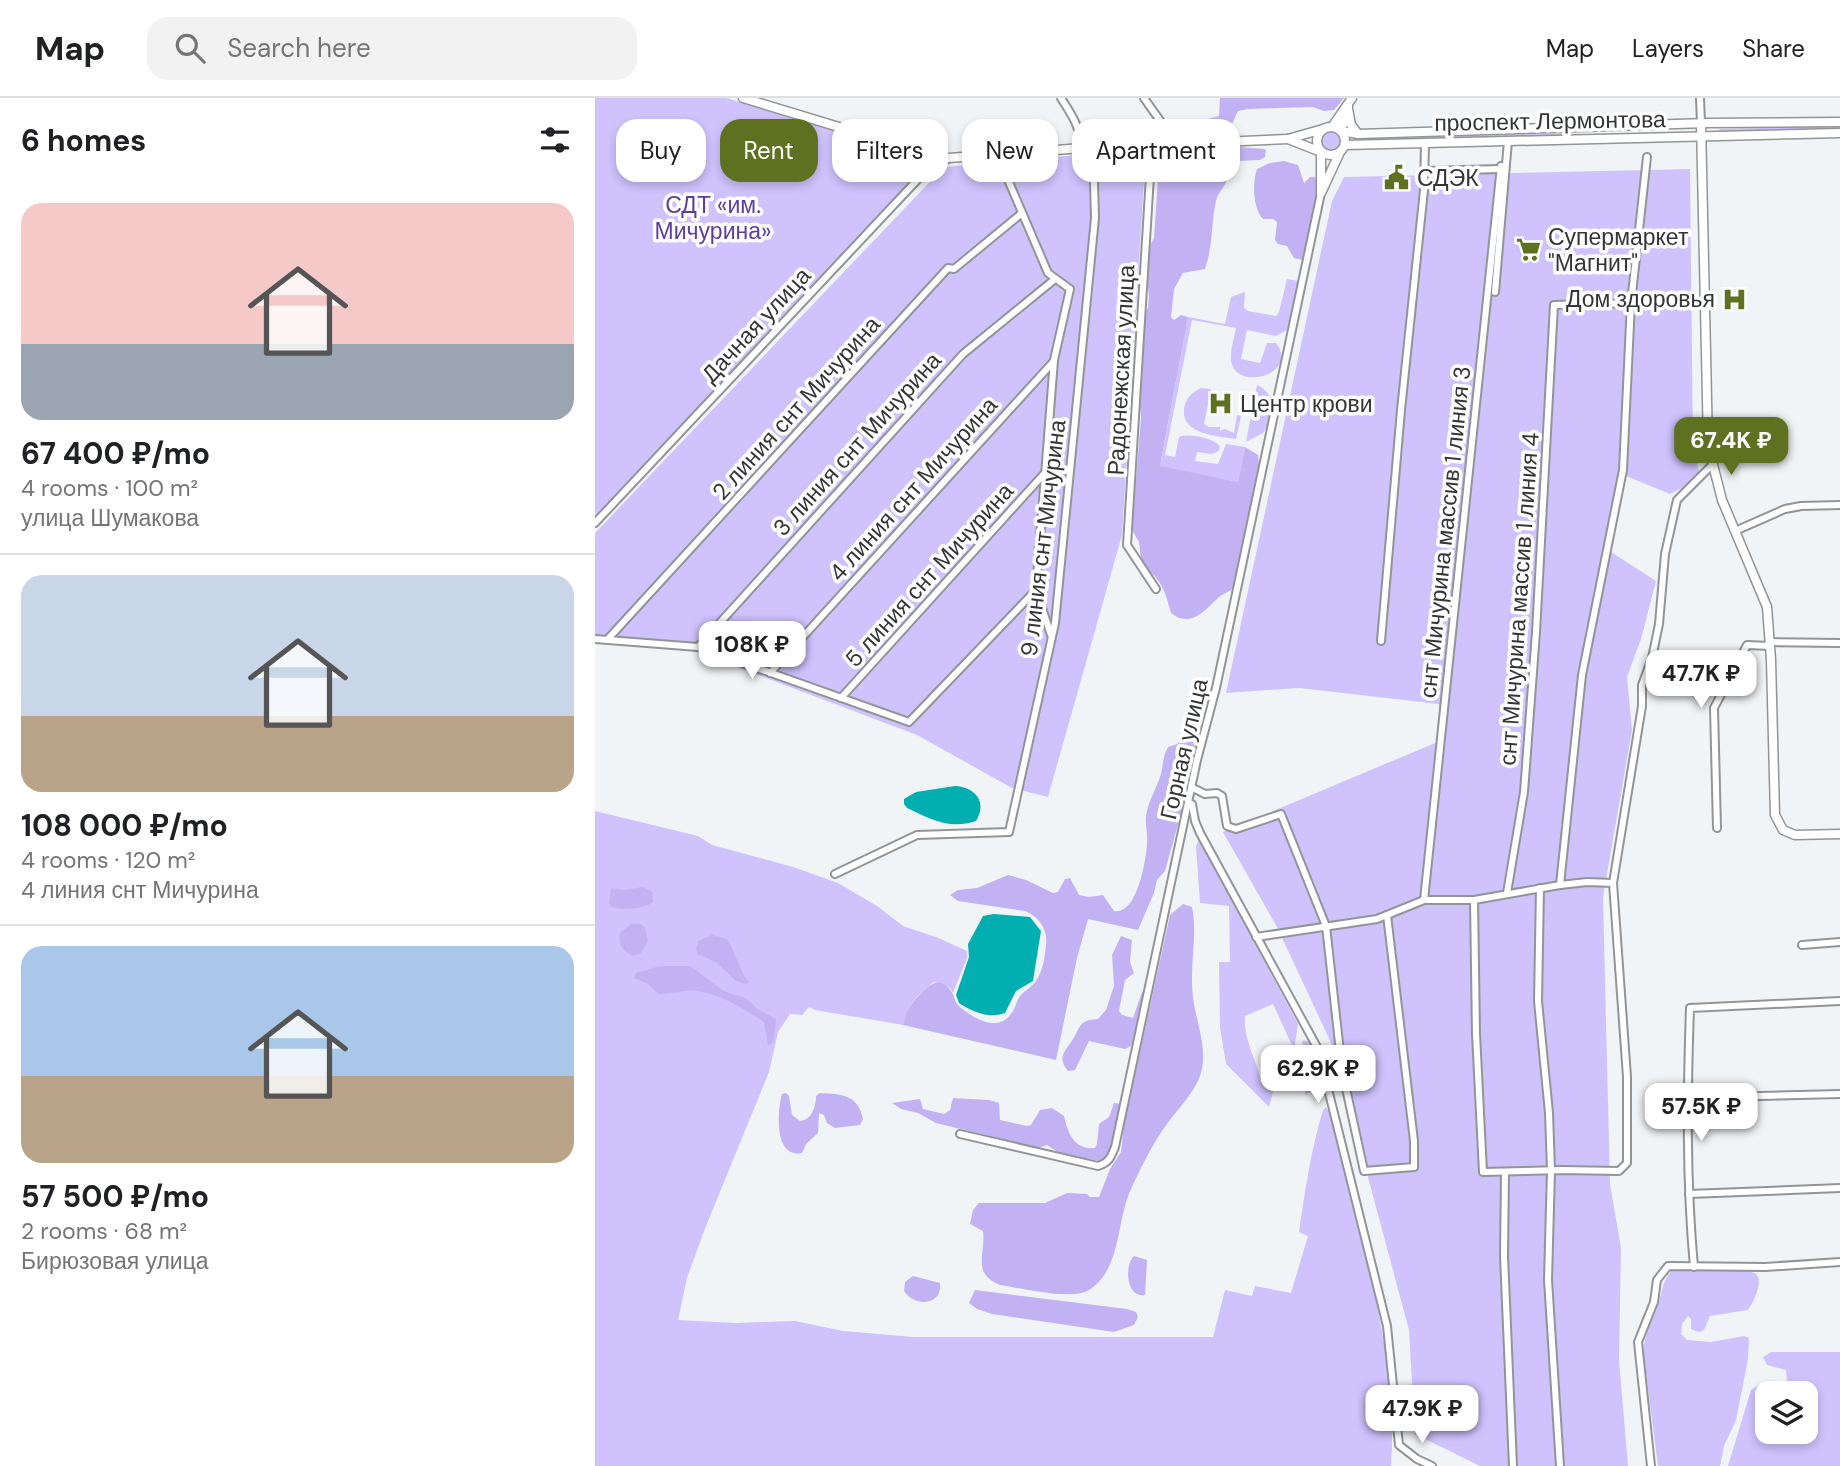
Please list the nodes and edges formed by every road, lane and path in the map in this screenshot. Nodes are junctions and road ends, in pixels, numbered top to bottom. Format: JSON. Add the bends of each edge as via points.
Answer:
{"nodes":[{"id":1,"x":743,"y":98,"type":"edge"},
{"id":2,"x":1061,"y":98,"type":"edge"},
{"id":3,"x":1144,"y":98,"type":"edge"},
{"id":4,"x":1700,"y":98,"type":"edge"},
{"id":5,"x":1350,"y":102,"type":"edge"},
{"id":6,"x":1073,"y":119,"type":"edge"},
{"id":7,"x":1159,"y":119,"type":"edge"},
{"id":8,"x":1840,"y":122,"type":"edge"},
{"id":9,"x":1701,"y":123,"type":"junction"},
{"id":10,"x":1323,"y":129,"type":"junction"},
{"id":11,"x":1336,"y":129,"type":"junction"},
{"id":12,"x":1840,"y":133,"type":"edge"},
{"id":13,"x":1358,"y":134,"type":"junction"},
{"id":14,"x":1701,"y":137,"type":"junction"},
{"id":15,"x":1288,"y":139,"type":"junction"},
{"id":16,"x":1240,"y":141,"type":"edge"},
{"id":17,"x":1509,"y":141,"type":"junction"},
{"id":18,"x":1425,"y":143,"type":"junction"},
{"id":19,"x":1342,"y":149,"type":"junction"},
{"id":20,"x":1321,"y":152,"type":"junction"},
{"id":21,"x":962,"y":157,"type":"edge"},
{"id":22,"x":1647,"y":157,"type":"dead end"},
{"id":23,"x":949,"y":158,"type":"junction"},
{"id":24,"x":1426,"y":170,"type":"junction"},
{"id":25,"x":1009,"y":182,"type":"edge"},
{"id":26,"x":1094,"y":182,"type":"edge"},
{"id":27,"x":1150,"y":182,"type":"edge"},
{"id":28,"x":1321,"y":193,"type":"junction"},
{"id":29,"x":1022,"y":213,"type":"junction"},
{"id":30,"x":1055,"y":279,"type":"junction"},
{"id":31,"x":1495,"y":292,"type":"dead end"},
{"id":32,"x":1631,"y":303,"type":"junction"},
{"id":33,"x":1054,"y":360,"type":"junction"},
{"id":34,"x":1713,"y":464,"type":"junction"},
{"id":35,"x":1044,"y":475,"type":"junction"},
{"id":36,"x":1840,"y":505,"type":"edge"},
{"id":37,"x":595,"y":523,"type":"edge"},
{"id":38,"x":1735,"y":531,"type":"junction"},
{"id":39,"x":1156,"y":589,"type":"dead end"},
{"id":40,"x":1036,"y":590,"type":"junction"},
{"id":41,"x":1052,"y":637,"type":"junction"},
{"id":42,"x":595,"y":639,"type":"edge"},
{"id":43,"x":607,"y":640,"type":"junction"},
{"id":44,"x":1381,"y":641,"type":"dead end"},
{"id":45,"x":1840,"y":643,"type":"edge"},
{"id":46,"x":1770,"y":644,"type":"junction"},
{"id":47,"x":698,"y":647,"type":"junction"},
{"id":48,"x":770,"y":673,"type":"junction"},
{"id":49,"x":841,"y":698,"type":"junction"},
{"id":50,"x":1193,"y":788,"type":"junction"},
{"id":51,"x":1717,"y":828,"type":"dead end"},
{"id":52,"x":1840,"y":834,"type":"edge"},
{"id":53,"x":835,"y":874,"type":"dead end"},
{"id":54,"x":1613,"y":883,"type":"junction"},
{"id":55,"x":1560,"y":885,"type":"junction"},
{"id":56,"x":1540,"y":888,"type":"junction"},
{"id":57,"x":1507,"y":893,"type":"junction"},
{"id":58,"x":1425,"y":900,"type":"junction"},
{"id":59,"x":1474,"y":900,"type":"junction"},
{"id":60,"x":1387,"y":915,"type":"junction"},
{"id":61,"x":1326,"y":926,"type":"junction"},
{"id":62,"x":1256,"y":937,"type":"junction"},
{"id":63,"x":1840,"y":942,"type":"edge"},
{"id":64,"x":1803,"y":945,"type":"dead end"},
{"id":65,"x":1840,"y":1001,"type":"edge"},
{"id":66,"x":1840,"y":1094,"type":"edge"},
{"id":67,"x":1687,"y":1098,"type":"junction"},
{"id":68,"x":960,"y":1134,"type":"dead end"},
{"id":69,"x":1551,"y":1170,"type":"junction"},
{"id":70,"x":1505,"y":1172,"type":"junction"},
{"id":71,"x":1840,"y":1188,"type":"edge"},
{"id":72,"x":1689,"y":1194,"type":"junction"},
{"id":73,"x":1840,"y":1262,"type":"edge"},
{"id":74,"x":1694,"y":1266,"type":"junction"},
{"id":75,"x":1432,"y":1466,"type":"edge"},
{"id":76,"x":1513,"y":1466,"type":"edge"},
{"id":77,"x":1560,"y":1466,"type":"edge"},
{"id":78,"x":1651,"y":1466,"type":"edge"}],
"edges":[{"from":1,"to":23,"type":"street"},
{"from":2,"to":6,"type":"street"},
{"from":3,"to":7,"type":"street"},
{"from":4,"to":9,"type":"street"},
{"from":5,"to":11,"type":"street"},
{"from":5,"to":13,"type":"street","via":[[1351,125]]},
{"from":8,"to":9,"type":"street","name":"проспект Лермонтова"},
{"from":9,"to":13,"type":"street","name":"проспект Лермонтова"},
{"from":9,"to":14,"type":"street"},
{"from":10,"to":11,"type":"street"},
{"from":10,"to":15,"type":"street"},
{"from":10,"to":20,"type":"street","via":[[1316,141]]},
{"from":11,"to":13,"type":"street","name":"проспект Лермонтова"},
{"from":11,"to":19,"type":"street","via":[[1345,137]]},
{"from":12,"to":14,"type":"street","name":"проспект Лермонтова"},
{"from":14,"to":17,"type":"street","name":"проспект Лермонтова"},
{"from":14,"to":34,"type":"street","via":[[1708,445]]},
{"from":15,"to":16,"type":"street"},
{"from":15,"to":20,"type":"street"},
{"from":17,"to":18,"type":"street","name":"проспект Лермонтова"},
{"from":17,"to":31,"type":"street"},
{"from":18,"to":19,"type":"street","name":"проспект Лермонтова"},
{"from":18,"to":24,"type":"street"},
{"from":19,"to":20,"type":"street","via":[[1329,156]]},
{"from":19,"to":28,"type":"street"},
{"from":20,"to":28,"type":"street"},
{"from":21,"to":23,"type":"street"},
{"from":22,"to":32,"type":"street"},
{"from":23,"to":37,"type":"street","name":"Дачная улица","via":[[920,177]]},
{"from":24,"to":44,"type":"street"},
{"from":24,"to":58,"type":"street","name":"снт Мичурина массив 1 линия 3","via":[[1501,168]]},
{"from":25,"to":29,"type":"street"},
{"from":26,"to":41,"type":"street","name":"9 линия снт Мичурина","via":[[1095,218]]},
{"from":27,"to":39,"type":"street","name":"Радонежская улица","via":[[1127,545]]},
{"from":28,"to":50,"type":"street","name":"Горная улица"},
{"from":29,"to":30,"type":"street","via":[[1048,273]]},
{"from":29,"to":43,"type":"street","name":"2 линия снт Мичурина","via":[[954,269],[948,268]]},
{"from":30,"to":33,"type":"street","via":[[1070,289]]},
{"from":30,"to":47,"type":"street","name":"3 линия снт Мичурина","via":[[963,354]]},
{"from":32,"to":55,"type":"street","via":[[1623,470],[1582,675]]},
{"from":32,"to":57,"type":"street","name":"снт Мичурина массив 1 линия 4","via":[[1554,305],[1524,792]]},
{"from":33,"to":35,"type":"street"},
{"from":33,"to":48,"type":"street","name":"4 линия снт Мичурина"},
{"from":34,"to":38,"type":"street"},
{"from":34,"to":54,"type":"street","via":[[1677,500],[1652,658],[1642,685]]},
{"from":35,"to":40,"type":"street"},
{"from":35,"to":49,"type":"street","name":"5 линия снт Мичурина"},
{"from":36,"to":38,"type":"street","via":[[1785,509]]},
{"from":38,"to":46,"type":"street","via":[[1767,607]]},
{"from":40,"to":41,"type":"street"},
{"from":40,"to":49,"type":"street","via":[[909,722]]},
{"from":41,"to":53,"type":"street","name":"9 линия снт Мичурина","via":[[1009,832],[917,835]]},
{"from":42,"to":43,"type":"street"},
{"from":43,"to":47,"type":"street"},
{"from":45,"to":46,"type":"street"},
{"from":46,"to":51,"type":"street","via":[[1747,645],[1714,708]]},
{"from":46,"to":52,"type":"street","via":[[1775,815],[1783,830],[1795,835]]},
{"from":47,"to":48,"type":"street"},
{"from":48,"to":49,"type":"street"},
{"from":50,"to":61,"type":"street","via":[[1221,796],[1227,826],[1236,829],[1281,814]]},
{"from":50,"to":62,"type":"street","via":[[1195,821]]},
{"from":50,"to":68,"type":"street","name":"Горная улица","via":[[1111,1159],[1098,1166]]},
{"from":54,"to":55,"type":"street"},
{"from":54,"to":69,"type":"street","via":[[1627,1077],[1627,1163],[1619,1171]]},
{"from":55,"to":56,"type":"street"},
{"from":56,"to":57,"type":"street"},
{"from":56,"to":69,"type":"street","via":[[1538,1001]]},
{"from":57,"to":59,"type":"street"},
{"from":58,"to":59,"type":"street"},
{"from":58,"to":60,"type":"street"},
{"from":59,"to":70,"type":"street","via":[[1483,1172]]},
{"from":60,"to":61,"type":"street"},
{"from":60,"to":61,"type":"street","via":[[1414,1167],[1364,1171],[1342,1070]]},
{"from":61,"to":62,"type":"street"},
{"from":62,"to":75,"type":"street","via":[[1318,1049],[1387,1326],[1399,1445]]},
{"from":63,"to":64,"type":"street"},
{"from":65,"to":67,"type":"street","via":[[1690,1008]]},
{"from":66,"to":67,"type":"street"},
{"from":67,"to":72,"type":"street"},
{"from":69,"to":70,"type":"street"},
{"from":69,"to":77,"type":"street","via":[[1548,1280]]},
{"from":70,"to":76,"type":"street"},
{"from":71,"to":72,"type":"street"},
{"from":72,"to":74,"type":"street"},
{"from":73,"to":74,"type":"street"},
{"from":74,"to":78,"type":"street","via":[[1668,1266],[1657,1280],[1654,1302],[1638,1342]]}]}
